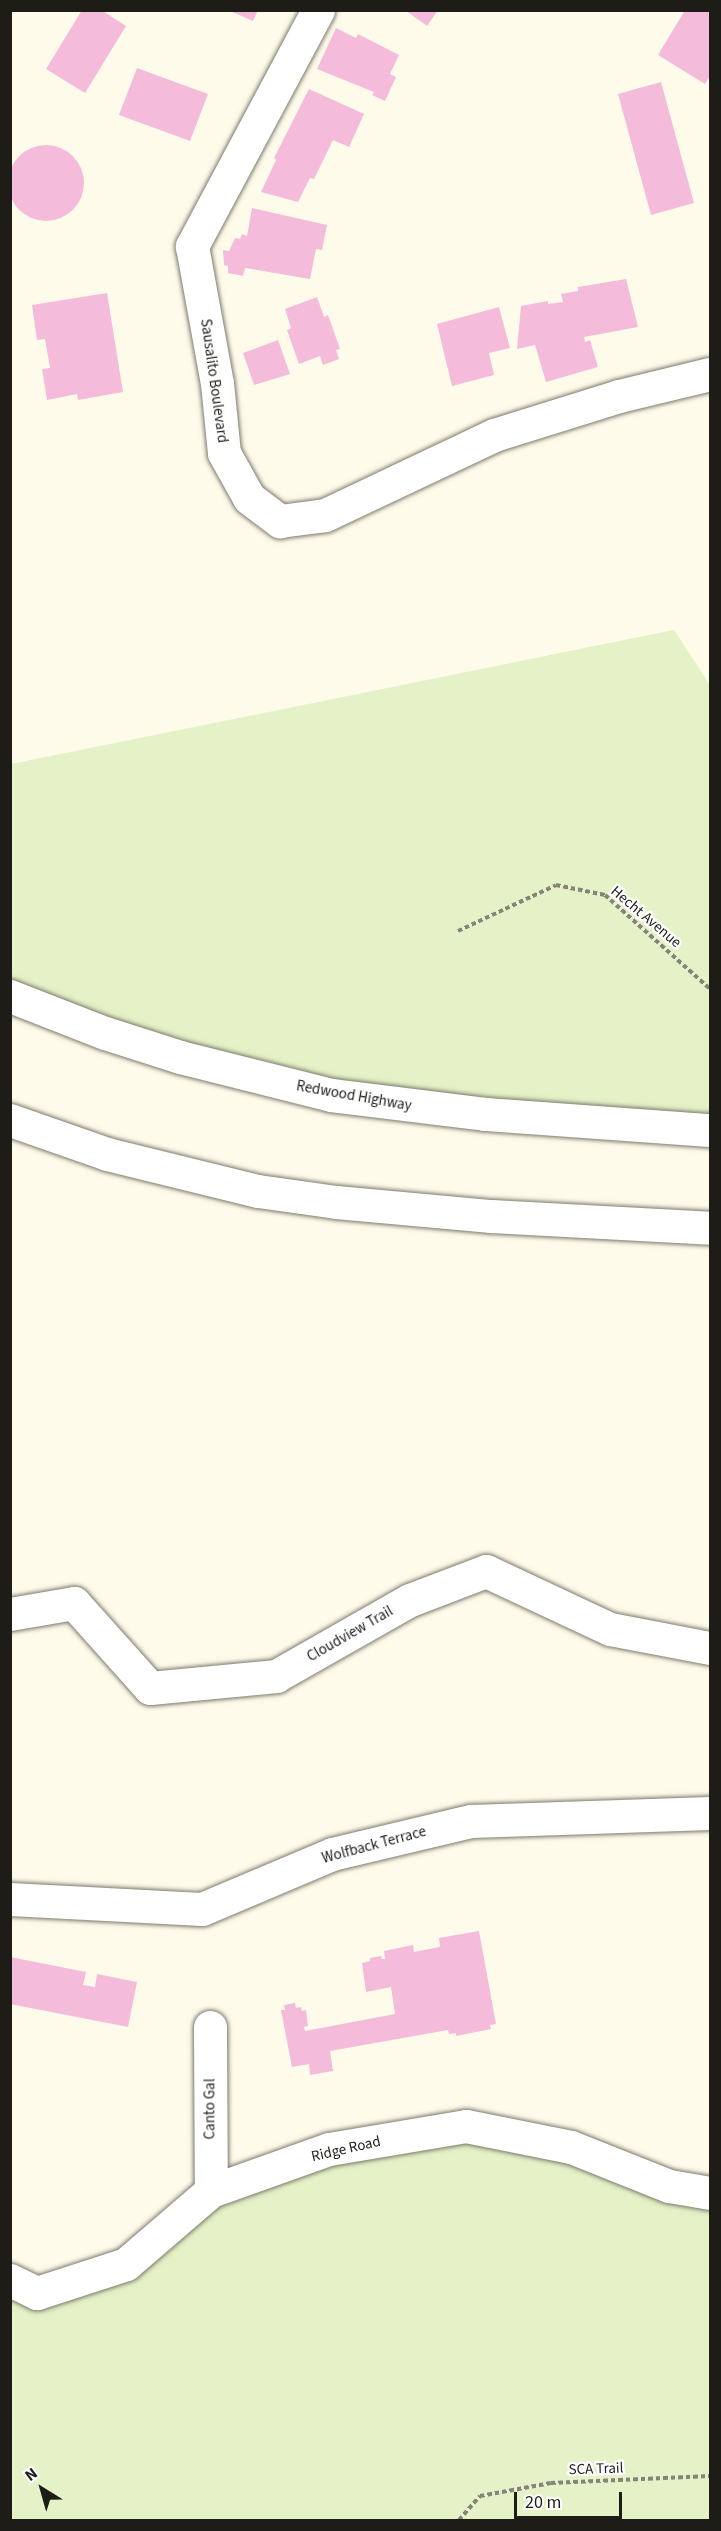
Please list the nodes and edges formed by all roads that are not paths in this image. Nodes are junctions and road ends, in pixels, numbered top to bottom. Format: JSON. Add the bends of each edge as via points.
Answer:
{"nodes":[{"id":1,"x":318,"y":10,"type":"edge"},
{"id":2,"x":711,"y":374,"type":"edge"},
{"id":3,"x":10,"y":996,"type":"edge"},
{"id":4,"x":10,"y":1120,"type":"edge"},
{"id":5,"x":711,"y":1130,"type":"edge"},
{"id":6,"x":711,"y":1228,"type":"edge"},
{"id":7,"x":10,"y":1614,"type":"edge"},
{"id":8,"x":711,"y":1648,"type":"edge"},
{"id":9,"x":711,"y":1813,"type":"edge"},
{"id":10,"x":10,"y":1899,"type":"edge"},
{"id":11,"x":210,"y":2027,"type":"dead end"},
{"id":12,"x":711,"y":2172,"type":"edge"},
{"id":13,"x":669,"y":2186,"type":"junction"},
{"id":14,"x":211,"y":2191,"type":"junction"},
{"id":15,"x":711,"y":2193,"type":"edge"},
{"id":16,"x":10,"y":2280,"type":"edge"}],
"edges":[{"from":1,"to":2,"type":"main road","name":"Sausalito Boulevard","via":[[192,246],[217,383],[224,453],[249,498],[280,521],[325,515],[494,435],[619,396]]},
{"from":3,"to":5,"type":"main road","name":"Redwood Highway","via":[[180,1057],[332,1095],[485,1114]]},
{"from":4,"to":6,"type":"main road","via":[[106,1154],[258,1191],[480,1215]]},
{"from":7,"to":8,"type":"main road","name":"Cloudview Trail","via":[[74,1604],[150,1688],[276,1676],[410,1600],[486,1571],[610,1629]]},
{"from":9,"to":10,"type":"main road","name":"Wolfback Terrace","via":[[471,1821],[332,1854],[202,1909]]},
{"from":11,"to":14,"type":"main road","name":"Canto Gal"},
{"from":12,"to":13,"type":"main road"},
{"from":13,"to":14,"type":"main road","name":"Ridge Road","via":[[571,2147],[466,2126],[329,2150]]},
{"from":13,"to":15,"type":"main road","name":"Ridge Road"},
{"from":14,"to":16,"type":"main road","name":"Ridge Road","via":[[126,2264],[37,2293]]}]}
